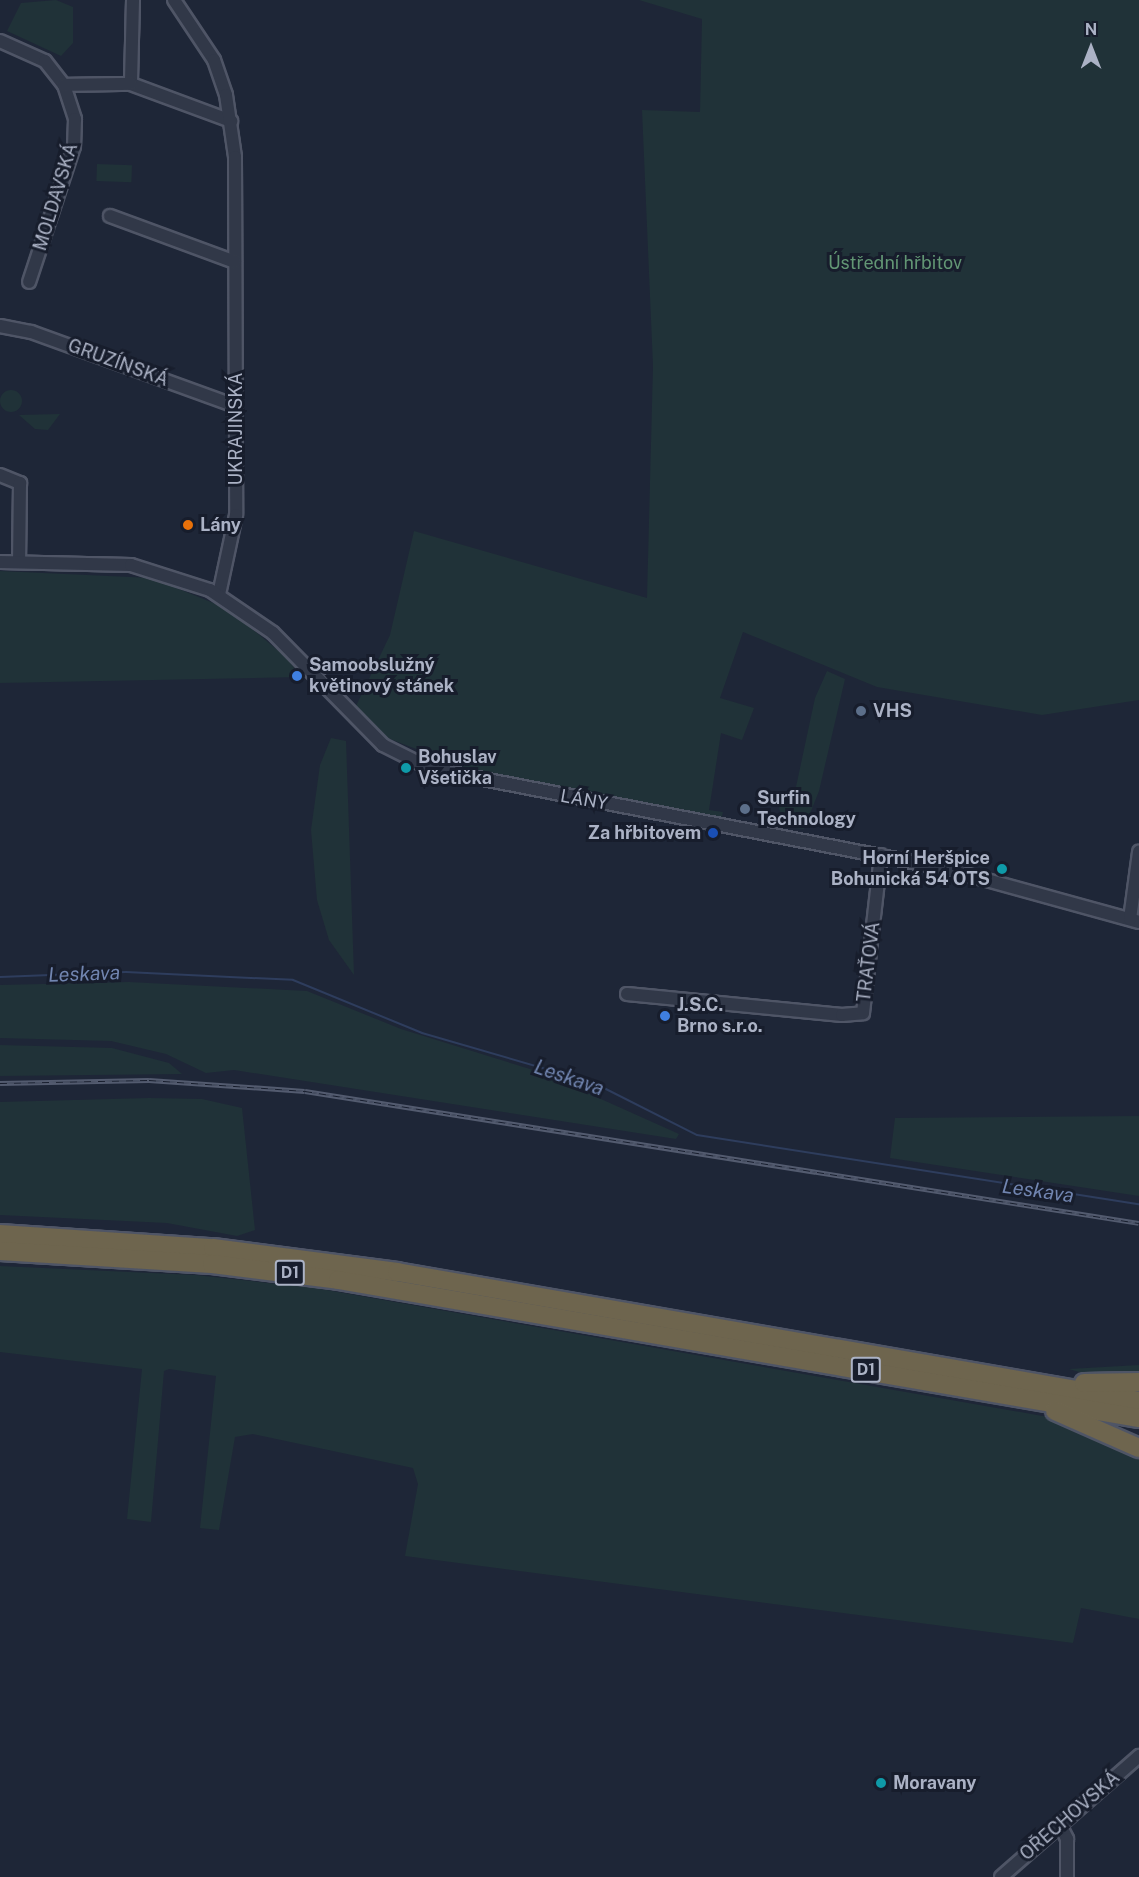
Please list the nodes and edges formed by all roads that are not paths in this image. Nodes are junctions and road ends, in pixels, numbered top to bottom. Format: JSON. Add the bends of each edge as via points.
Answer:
{"nodes":[{"id":1,"x":133,"y":0,"type":"edge"},
{"id":2,"x":174,"y":0,"type":"edge"},
{"id":3,"x":0,"y":41,"type":"edge"},
{"id":4,"x":131,"y":84,"type":"junction"},
{"id":5,"x":64,"y":86,"type":"junction"},
{"id":6,"x":231,"y":121,"type":"junction"},
{"id":7,"x":110,"y":216,"type":"dead end"},
{"id":8,"x":235,"y":262,"type":"junction"},
{"id":9,"x":29,"y":282,"type":"dead end"},
{"id":10,"x":0,"y":326,"type":"edge"},
{"id":11,"x":235,"y":406,"type":"junction"},
{"id":12,"x":0,"y":475,"type":"edge"},
{"id":13,"x":0,"y":562,"type":"edge"},
{"id":14,"x":19,"y":562,"type":"junction"},
{"id":15,"x":219,"y":594,"type":"junction"},
{"id":16,"x":1139,"y":852,"type":"edge"},
{"id":17,"x":881,"y":855,"type":"junction"},
{"id":18,"x":1134,"y":921,"type":"edge"},
{"id":19,"x":627,"y":994,"type":"dead end"},
{"id":20,"x":0,"y":1234,"type":"edge"},
{"id":21,"x":0,"y":1251,"type":"edge"},
{"id":22,"x":1139,"y":1382,"type":"edge"},
{"id":23,"x":1018,"y":1388,"type":"junction"},
{"id":24,"x":1139,"y":1401,"type":"edge"},
{"id":25,"x":1139,"y":1418,"type":"edge"},
{"id":26,"x":1139,"y":1448,"type":"edge"},
{"id":27,"x":1139,"y":1756,"type":"edge"},
{"id":28,"x":1060,"y":1825,"type":"junction"},
{"id":29,"x":1001,"y":1877,"type":"edge"},
{"id":30,"x":1068,"y":1877,"type":"edge"}],
"edges":[{"from":1,"to":4,"type":"street"},
{"from":2,"to":6,"type":"street","name":"UKRAJINSKÁ","via":[[214,60]]},
{"from":3,"to":5,"type":"street","name":"MOLDAVSKÁ","via":[[45,61]]},
{"from":4,"to":5,"type":"street"},
{"from":4,"to":6,"type":"street"},
{"from":5,"to":9,"type":"street","name":"MOLDAVSKÁ","via":[[75,119],[74,146]]},
{"from":6,"to":8,"type":"street","name":"UKRAJINSKÁ"},
{"from":7,"to":8,"type":"street"},
{"from":8,"to":11,"type":"street","name":"UKRAJINSKÁ"},
{"from":10,"to":11,"type":"street","name":"GRUZÍNSKÁ","via":[[31,332]]},
{"from":11,"to":15,"type":"street","name":"UKRAJINSKÁ","via":[[235,526]]},
{"from":12,"to":14,"type":"street","via":[[20,483]]},
{"from":13,"to":14,"type":"street","name":"LÁNY"},
{"from":14,"to":15,"type":"street","name":"LÁNY","via":[[138,566]]},
{"from":15,"to":17,"type":"street","name":"LÁNY","via":[[273,633],[374,737],[417,764]]},
{"from":16,"to":18,"type":"street"},
{"from":17,"to":18,"type":"street","name":"LÁNY","via":[[948,869]]},
{"from":17,"to":19,"type":"street","name":"TRAŤOVÁ","via":[[863,1012],[842,1015]]},
{"from":20,"to":23,"type":"highway","number":"D1","via":[[213,1248],[397,1272]]},
{"from":21,"to":23,"type":"highway","number":"D1","via":[[212,1264],[338,1280]]},
{"from":22,"to":23,"type":"highway"},
{"from":23,"to":24,"type":"highway","number":"D1"},
{"from":23,"to":25,"type":"highway","number":"D1"},
{"from":23,"to":26,"type":"highway"},
{"from":27,"to":28,"type":"street","name":"OŘECHOVSKÁ"},
{"from":28,"to":29,"type":"street","name":"OŘECHOVSKÁ"},
{"from":28,"to":30,"type":"street","via":[[1067,1839]]}]}
